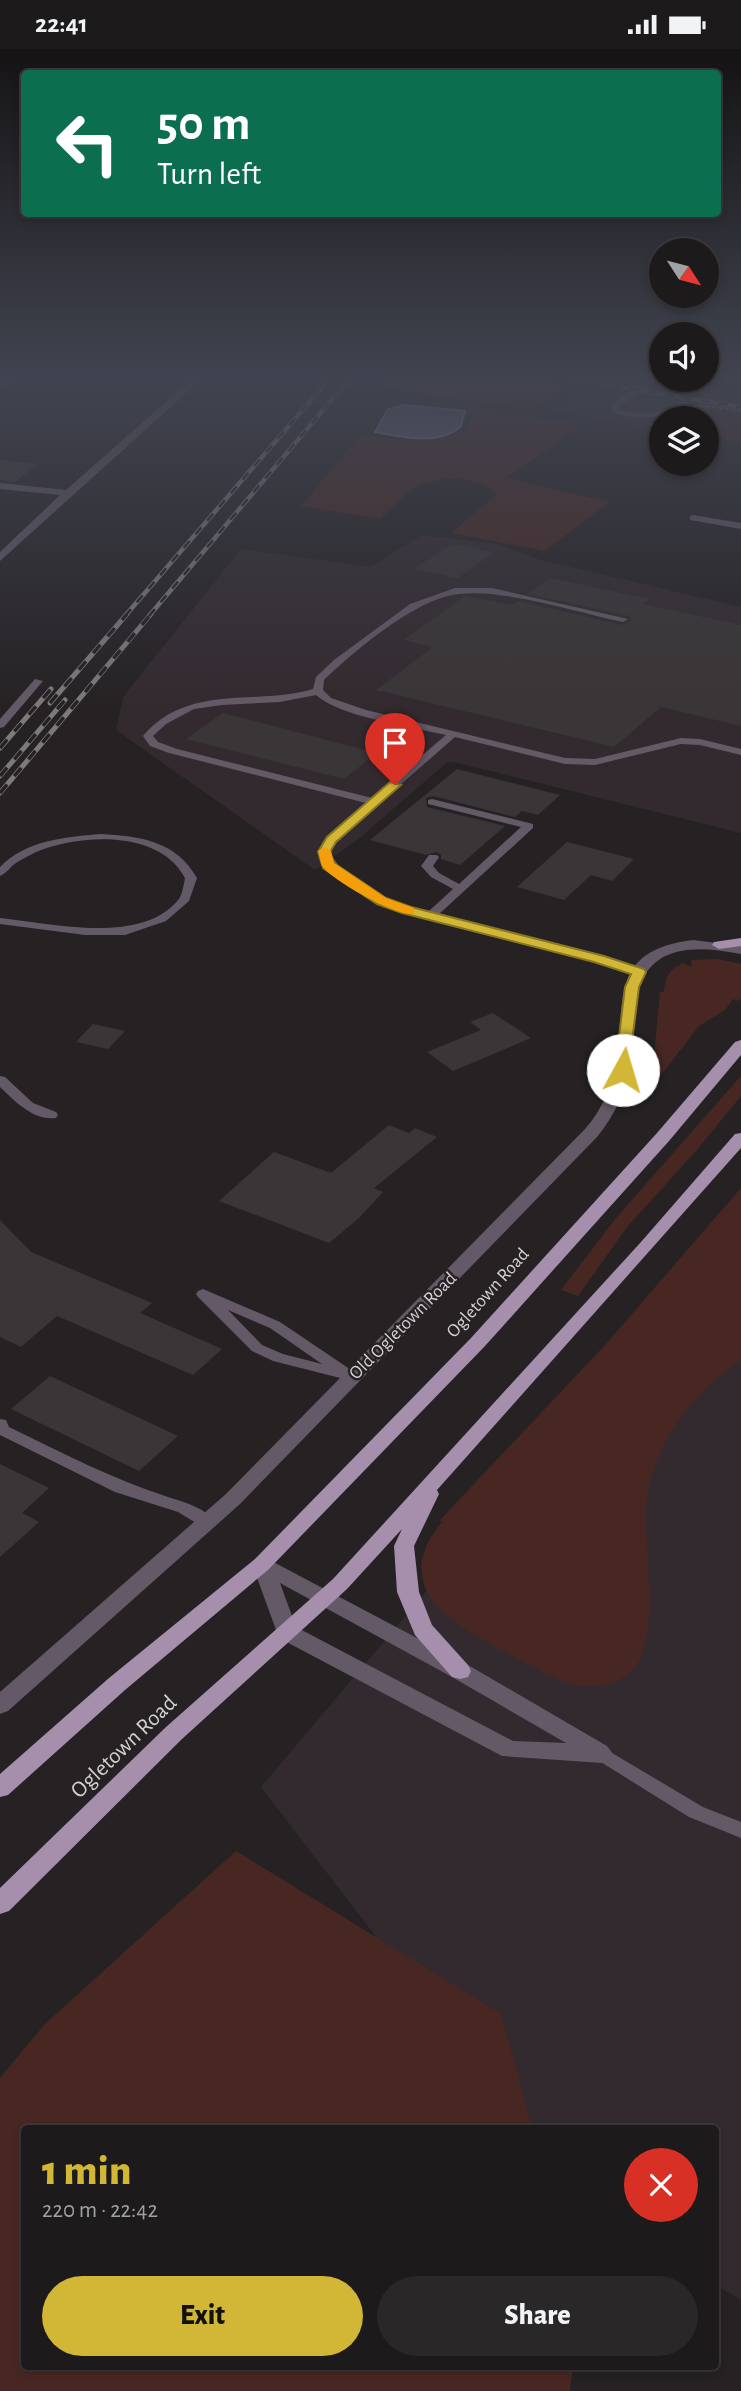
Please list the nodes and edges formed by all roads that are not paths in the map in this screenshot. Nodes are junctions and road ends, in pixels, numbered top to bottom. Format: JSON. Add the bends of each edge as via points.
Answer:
{"nodes":[{"id":1,"x":3,"y":486,"type":"edge"},
{"id":2,"x":76,"y":486,"type":"edge"},
{"id":3,"x":68,"y":493,"type":"junction"},
{"id":4,"x":693,"y":518,"type":"dead end"},
{"id":5,"x":741,"y":526,"type":"edge"},
{"id":6,"x":0,"y":558,"type":"edge"},
{"id":7,"x":623,"y":619,"type":"dead end"},
{"id":8,"x":38,"y":681,"type":"dead end"},
{"id":9,"x":318,"y":691,"type":"junction"},
{"id":10,"x":0,"y":725,"type":"edge"},
{"id":11,"x":453,"y":734,"type":"junction"},
{"id":12,"x":741,"y":752,"type":"edge"},
{"id":13,"x":375,"y":802,"type":"junction"},
{"id":14,"x":432,"y":802,"type":"dead end"},
{"id":15,"x":433,"y":857,"type":"dead end"},
{"id":16,"x":0,"y":873,"type":"edge"},
{"id":17,"x":460,"y":889,"type":"junction"},
{"id":18,"x":430,"y":916,"type":"junction"},
{"id":19,"x":0,"y":921,"type":"edge"},
{"id":20,"x":741,"y":942,"type":"edge"},
{"id":21,"x":719,"y":945,"type":"junction"},
{"id":22,"x":741,"y":950,"type":"edge"},
{"id":23,"x":639,"y":972,"type":"junction"},
{"id":24,"x":741,"y":1045,"type":"edge"},
{"id":25,"x":0,"y":1080,"type":"edge"},
{"id":26,"x":51,"y":1115,"type":"dead end"},
{"id":27,"x":741,"y":1137,"type":"edge"},
{"id":28,"x":352,"y":1376,"type":"junction"},
{"id":29,"x":0,"y":1424,"type":"edge"},
{"id":30,"x":438,"y":1476,"type":"junction"},
{"id":31,"x":207,"y":1522,"type":"junction"},
{"id":32,"x":262,"y":1564,"type":"junction"},
{"id":33,"x":324,"y":1598,"type":"junction"},
{"id":34,"x":287,"y":1632,"type":"junction"},
{"id":35,"x":460,"y":1671,"type":"junction"},
{"id":36,"x":0,"y":1705,"type":"edge"},
{"id":37,"x":602,"y":1754,"type":"junction"},
{"id":38,"x":0,"y":1788,"type":"edge"},
{"id":39,"x":741,"y":1830,"type":"edge"},
{"id":40,"x":0,"y":1903,"type":"edge"}],
"edges":[{"from":1,"to":3,"type":"street"},
{"from":2,"to":3,"type":"street"},
{"from":3,"to":6,"type":"street"},
{"from":4,"to":5,"type":"lane"},
{"from":7,"to":9,"type":"lane","via":[[492,591],[454,591],[413,606],[347,654],[319,679]]},
{"from":8,"to":10,"type":"lane"},
{"from":9,"to":11,"type":"lane","via":[[328,700],[362,712]]},
{"from":9,"to":13,"type":"lane","via":[[275,700],[199,703],[179,709],[148,736],[173,751]]},
{"from":11,"to":12,"type":"lane","via":[[565,761],[595,762],[681,741]]},
{"from":11,"to":13,"type":"lane"},
{"from":13,"to":18,"type":"lane","via":[[331,839],[324,852],[328,865],[382,901]]},
{"from":14,"to":17,"type":"lane","via":[[528,826]]},
{"from":15,"to":17,"type":"lane","via":[[427,866]]},
{"from":16,"to":19,"type":"lane","via":[[31,851],[57,841],[125,839],[162,847],[184,865],[191,879],[185,899],[162,919],[125,931]]},
{"from":17,"to":18,"type":"lane"},
{"from":18,"to":23,"type":"lane"},
{"from":20,"to":21,"type":"main road"},
{"from":21,"to":22,"type":"street"},
{"from":21,"to":23,"type":"street","via":[[670,948],[653,955]]},
{"from":23,"to":28,"type":"street","name":"Old Ogletown Road","via":[[632,987],[623,1070],[601,1121]]},
{"from":24,"to":32,"type":"main road","name":"Ogletown Road","via":[[478,1342]]},
{"from":25,"to":26,"type":"lane","via":[[28,1106]]},
{"from":27,"to":30,"type":"main road","name":"Ogletown Road"},
{"from":28,"to":28,"type":"lane","via":[[275,1325],[203,1294],[257,1348],[278,1358]]},
{"from":28,"to":31,"type":"street","name":"Old Ogletown Road"},
{"from":29,"to":31,"type":"lane","via":[[2,1430],[121,1488],[184,1508]]},
{"from":30,"to":33,"type":"main road","name":"Ogletown Road"},
{"from":30,"to":35,"type":"main road","via":[[404,1546],[408,1592],[423,1629]]},
{"from":31,"to":36,"type":"street","name":"Old Ogletown Road"},
{"from":32,"to":33,"type":"street"},
{"from":32,"to":34,"type":"street"},
{"from":32,"to":38,"type":"main road","name":"Ogletown Road"},
{"from":33,"to":34,"type":"main road","name":"Ogletown Road"},
{"from":33,"to":35,"type":"street"},
{"from":34,"to":37,"type":"street","via":[[510,1750]]},
{"from":34,"to":40,"type":"main road","name":"Ogletown Road","via":[[174,1733]]},
{"from":35,"to":37,"type":"street"},
{"from":37,"to":39,"type":"lane","via":[[696,1812]]}]}
